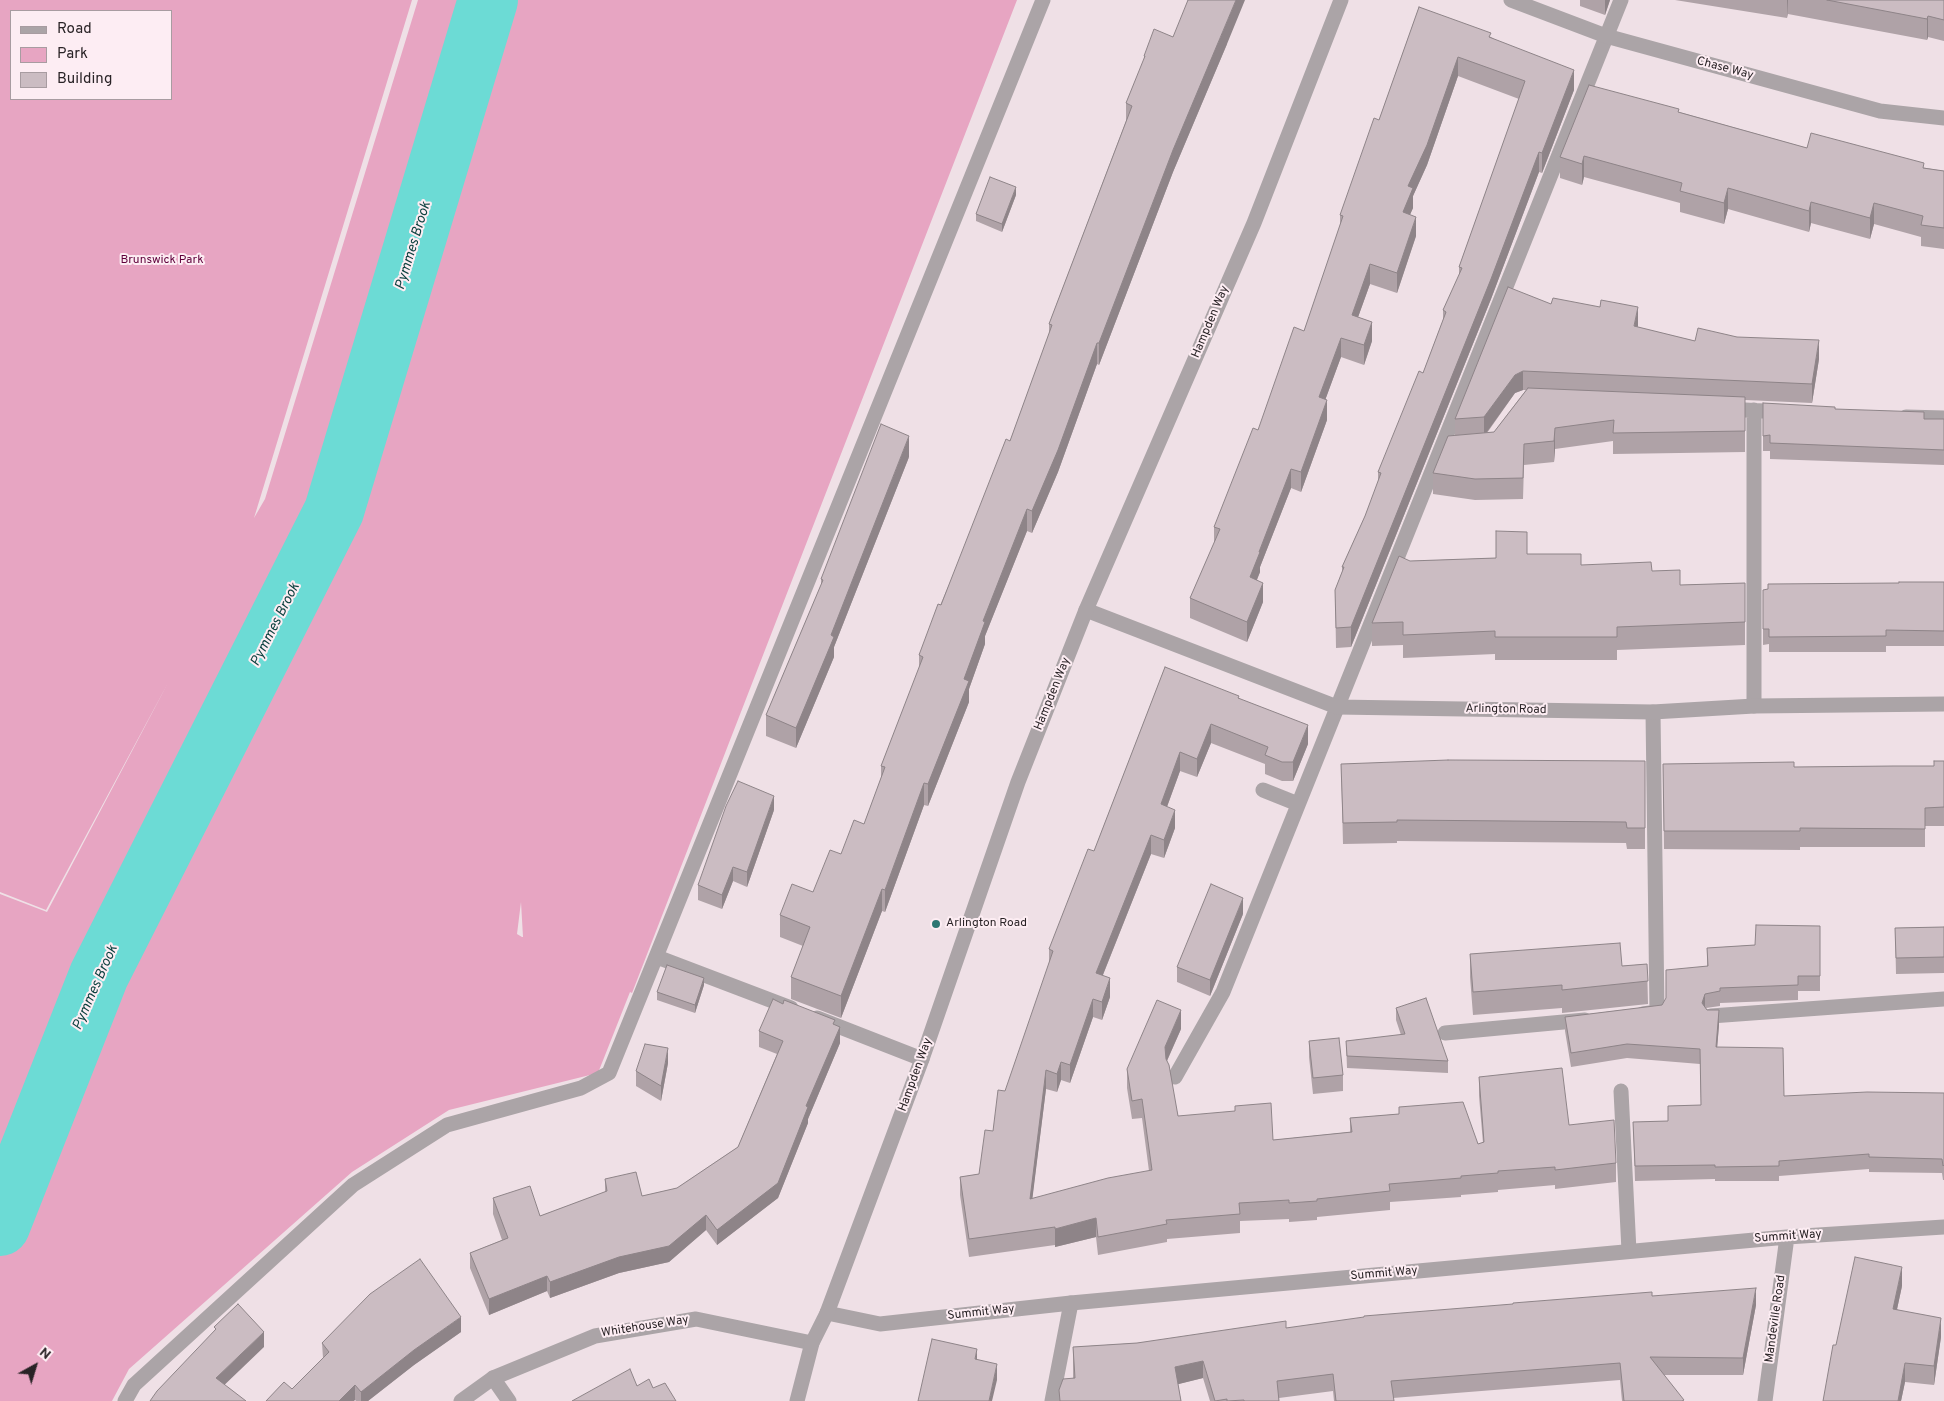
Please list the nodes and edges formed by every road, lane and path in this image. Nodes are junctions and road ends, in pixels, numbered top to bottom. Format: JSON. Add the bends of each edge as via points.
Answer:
{"nodes":[{"id":1,"x":1043,"y":0,"type":"edge"},
{"id":2,"x":1341,"y":0,"type":"edge"},
{"id":3,"x":1511,"y":0,"type":"edge"},
{"id":4,"x":1621,"y":0,"type":"edge"},
{"id":5,"x":1606,"y":36,"type":"junction"},
{"id":6,"x":1944,"y":118,"type":"edge"},
{"id":7,"x":1716,"y":408,"type":"edge"},
{"id":8,"x":1754,"y":410,"type":"junction"},
{"id":9,"x":1802,"y":412,"type":"edge"},
{"id":10,"x":1887,"y":416,"type":"edge"},
{"id":11,"x":1944,"y":418,"type":"edge"},
{"id":12,"x":1460,"y":447,"type":"edge"},
{"id":13,"x":1441,"y":448,"type":"junction"},
{"id":14,"x":1086,"y":610,"type":"junction"},
{"id":15,"x":1944,"y":704,"type":"edge"},
{"id":16,"x":1754,"y":706,"type":"junction"},
{"id":17,"x":1337,"y":707,"type":"junction"},
{"id":18,"x":1653,"y":712,"type":"junction"},
{"id":19,"x":1263,"y":790,"type":"dead end"},
{"id":20,"x":1298,"y":804,"type":"junction"},
{"id":21,"x":657,"y":957,"type":"junction"},
{"id":22,"x":1944,"y":999,"type":"edge"},
{"id":23,"x":1628,"y":1016,"type":"edge"},
{"id":24,"x":1711,"y":1016,"type":"edge"},
{"id":25,"x":1598,"y":1019,"type":"edge"},
{"id":26,"x":1445,"y":1033,"type":"dead end"},
{"id":27,"x":922,"y":1059,"type":"junction"},
{"id":28,"x":1175,"y":1077,"type":"dead end"},
{"id":29,"x":1621,"y":1091,"type":"dead end"},
{"id":30,"x":1944,"y":1227,"type":"edge"},
{"id":31,"x":1787,"y":1237,"type":"junction"},
{"id":32,"x":1629,"y":1251,"type":"junction"},
{"id":33,"x":1071,"y":1303,"type":"junction"},
{"id":34,"x":827,"y":1313,"type":"junction"},
{"id":35,"x":812,"y":1343,"type":"junction"},
{"id":36,"x":493,"y":1378,"type":"junction"},
{"id":37,"x":126,"y":1401,"type":"edge"},
{"id":38,"x":461,"y":1401,"type":"edge"},
{"id":39,"x":509,"y":1401,"type":"edge"},
{"id":40,"x":797,"y":1401,"type":"edge"},
{"id":41,"x":1052,"y":1401,"type":"edge"},
{"id":42,"x":1765,"y":1401,"type":"edge"}],
"edges":[{"from":1,"to":21,"type":"street"},
{"from":2,"to":14,"type":"street","name":"Hampden Way","via":[[1254,223]]},
{"from":3,"to":5,"type":"street","name":"Chase Way"},
{"from":4,"to":5,"type":"street"},
{"from":5,"to":6,"type":"street","name":"Chase Way","via":[[1880,111]]},
{"from":5,"to":13,"type":"street"},
{"from":7,"to":8,"type":"street"},
{"from":8,"to":9,"type":"street"},
{"from":8,"to":16,"type":"street"},
{"from":10,"to":11,"type":"street"},
{"from":12,"to":13,"type":"street"},
{"from":13,"to":17,"type":"street"},
{"from":14,"to":17,"type":"street","name":"Arlington Road"},
{"from":14,"to":27,"type":"street","name":"Hampden Way","via":[[1018,782]]},
{"from":15,"to":16,"type":"street","name":"Arlington Road"},
{"from":16,"to":18,"type":"street","name":"Arlington Road"},
{"from":17,"to":18,"type":"street","name":"Arlington Road"},
{"from":17,"to":20,"type":"street"},
{"from":18,"to":23,"type":"street","via":[[1656,1012]]},
{"from":19,"to":20,"type":"street"},
{"from":20,"to":28,"type":"street","via":[[1223,992]]},
{"from":21,"to":27,"type":"street"},
{"from":21,"to":37,"type":"street","via":[[609,1073],[581,1088],[447,1125],[353,1185],[134,1385]]},
{"from":22,"to":24,"type":"street"},
{"from":25,"to":26,"type":"street"},
{"from":27,"to":34,"type":"street","name":"Hampden Way"},
{"from":29,"to":32,"type":"street"},
{"from":30,"to":31,"type":"street","name":"Summit Way"},
{"from":31,"to":32,"type":"street","name":"Summit Way"},
{"from":31,"to":42,"type":"street","name":"Mandeville Road"},
{"from":32,"to":33,"type":"street","name":"Summit Way"},
{"from":33,"to":34,"type":"street","name":"Summit Way","via":[[880,1324]]},
{"from":33,"to":41,"type":"street"},
{"from":34,"to":35,"type":"street","name":"Hampden Way"},
{"from":35,"to":36,"type":"street","name":"Whitehouse Way","via":[[696,1319],[595,1336]]},
{"from":35,"to":40,"type":"street","name":"Hampden Way"},
{"from":36,"to":38,"type":"street","name":"Whitehouse Way"},
{"from":36,"to":39,"type":"street"}]}
